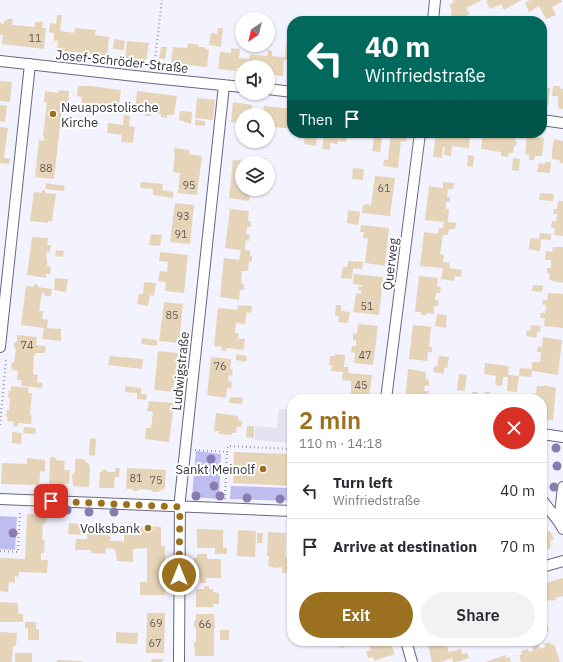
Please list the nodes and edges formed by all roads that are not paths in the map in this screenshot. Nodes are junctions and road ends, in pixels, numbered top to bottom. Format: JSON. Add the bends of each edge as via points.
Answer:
{"nodes":[{"id":1,"x":435,"y":0,"type":"edge"},
{"id":2,"x":433,"y":16,"type":"edge"},
{"id":3,"x":0,"y":61,"type":"edge"},
{"id":4,"x":30,"y":64,"type":"junction"},
{"id":5,"x":224,"y":85,"type":"junction"},
{"id":6,"x":235,"y":86,"type":"edge"},
{"id":7,"x":275,"y":90,"type":"edge"},
{"id":8,"x":287,"y":91,"type":"edge"},
{"id":9,"x":547,"y":121,"type":"edge"},
{"id":10,"x":563,"y":123,"type":"edge"},
{"id":11,"x":419,"y":138,"type":"edge"},
{"id":12,"x":0,"y":347,"type":"edge"},
{"id":13,"x":387,"y":394,"type":"edge"},
{"id":14,"x":547,"y":434,"type":"edge"},
{"id":15,"x":563,"y":436,"type":"edge"},
{"id":16,"x":563,"y":487,"type":"edge"},
{"id":17,"x":0,"y":498,"type":"edge"},
{"id":18,"x":180,"y":507,"type":"junction"},
{"id":19,"x":547,"y":507,"type":"edge"},
{"id":20,"x":287,"y":511,"type":"edge"},
{"id":21,"x":561,"y":526,"type":"edge"},
{"id":22,"x":563,"y":561,"type":"edge"},
{"id":23,"x":547,"y":566,"type":"edge"},
{"id":24,"x":407,"y":646,"type":"edge"},
{"id":25,"x":179,"y":662,"type":"edge"},
{"id":26,"x":412,"y":662,"type":"edge"}],
"edges":[{"from":1,"to":2,"type":"street"},
{"from":3,"to":4,"type":"street","name":"Josef-Schröder-Straße"},
{"from":4,"to":5,"type":"street","name":"Josef-Schröder-Straße"},
{"from":4,"to":12,"type":"street"},
{"from":5,"to":6,"type":"street","name":"Josef-Schröder-Straße"},
{"from":5,"to":18,"type":"street","name":"Ludwigstraße"},
{"from":7,"to":8,"type":"street"},
{"from":9,"to":10,"type":"street"},
{"from":11,"to":13,"type":"street","name":"Querweg"},
{"from":14,"to":15,"type":"street"},
{"from":16,"to":21,"type":"street"},
{"from":17,"to":18,"type":"street"},
{"from":18,"to":20,"type":"street"},
{"from":18,"to":25,"type":"street","name":"Ludwigstraße"},
{"from":19,"to":21,"type":"street"},
{"from":22,"to":23,"type":"street"},
{"from":24,"to":26,"type":"street"}]}
